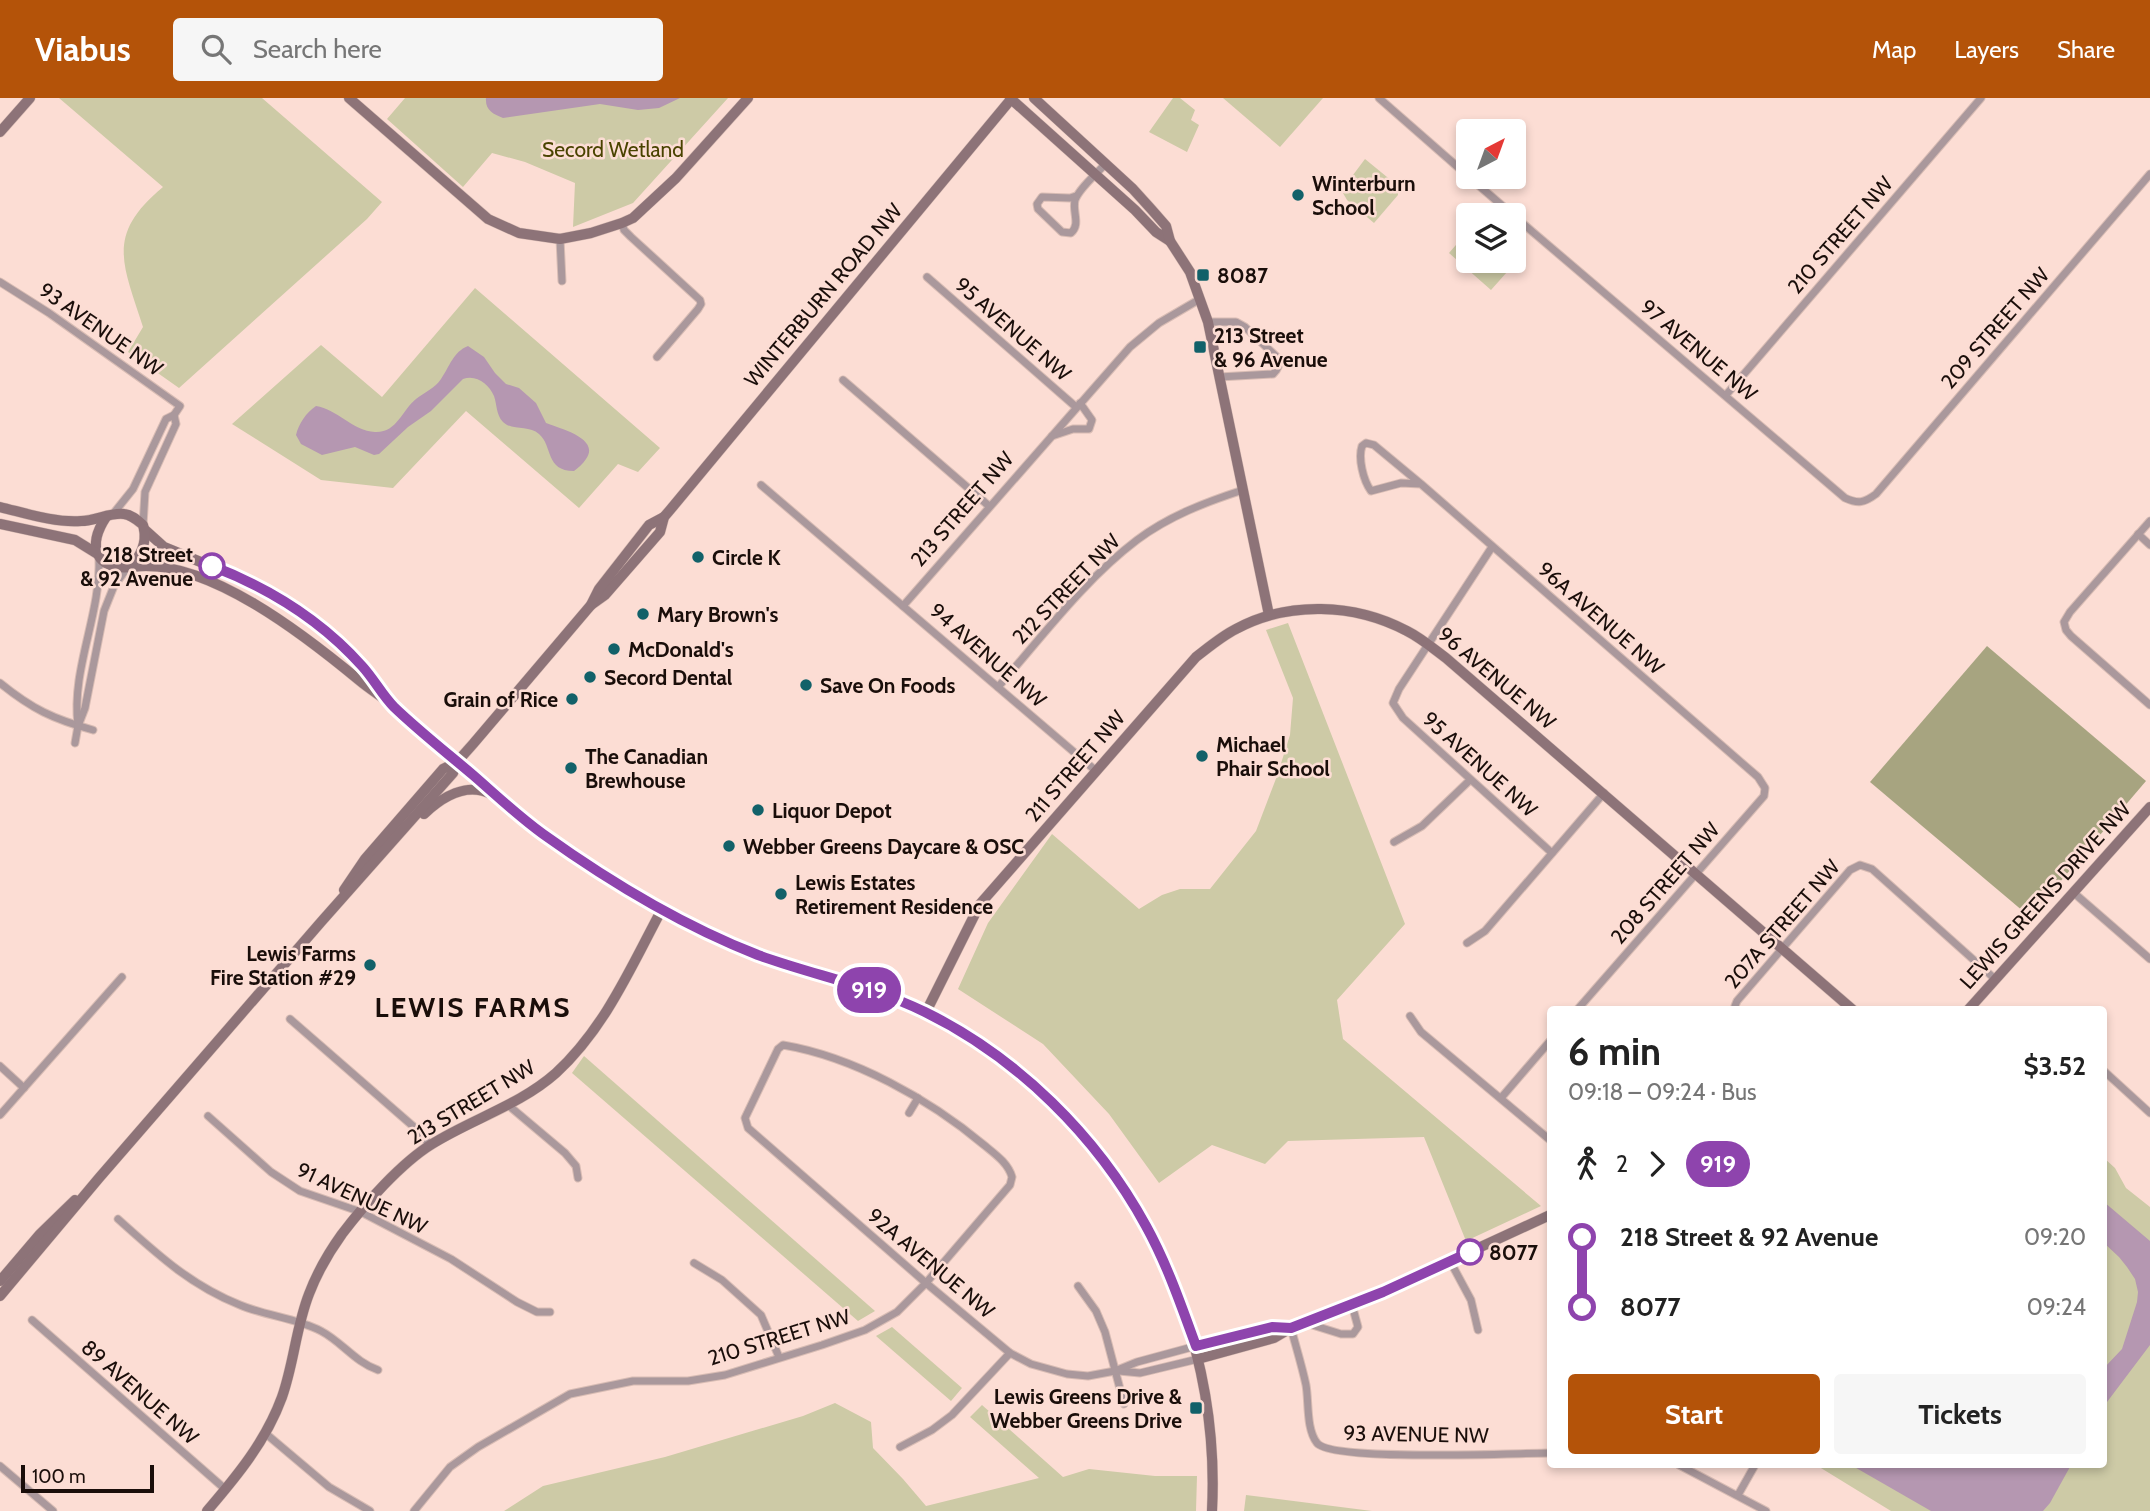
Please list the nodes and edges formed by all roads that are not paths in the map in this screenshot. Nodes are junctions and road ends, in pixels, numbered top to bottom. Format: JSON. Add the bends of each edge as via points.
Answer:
{"nodes":[{"id":1,"x":30,"y":98,"type":"edge"},
{"id":2,"x":349,"y":98,"type":"edge"},
{"id":3,"x":748,"y":98,"type":"edge"},
{"id":4,"x":1011,"y":98,"type":"edge"},
{"id":5,"x":1034,"y":98,"type":"edge"},
{"id":6,"x":1379,"y":98,"type":"edge"},
{"id":7,"x":1981,"y":98,"type":"edge"},
{"id":8,"x":0,"y":132,"type":"edge"},
{"id":9,"x":1106,"y":163,"type":"junction"},
{"id":10,"x":1456,"y":165,"type":"edge"},
{"id":11,"x":1096,"y":174,"type":"junction"},
{"id":12,"x":2150,"y":174,"type":"edge"},
{"id":13,"x":1483,"y":189,"type":"edge"},
{"id":14,"x":1076,"y":196,"type":"junction"},
{"id":15,"x":1499,"y":203,"type":"edge"},
{"id":16,"x":622,"y":223,"type":"junction"},
{"id":17,"x":1526,"y":227,"type":"edge"},
{"id":18,"x":560,"y":239,"type":"junction"},
{"id":19,"x":1170,"y":241,"type":"junction"},
{"id":20,"x":927,"y":277,"type":"dead end"},
{"id":21,"x":562,"y":281,"type":"dead end"},
{"id":22,"x":0,"y":282,"type":"edge"},
{"id":23,"x":1200,"y":299,"type":"junction"},
{"id":24,"x":1208,"y":323,"type":"junction"},
{"id":25,"x":657,"y":357,"type":"dead end"},
{"id":26,"x":1219,"y":377,"type":"junction"},
{"id":27,"x":843,"y":380,"type":"dead end"},
{"id":28,"x":1726,"y":395,"type":"junction"},
{"id":29,"x":1078,"y":405,"type":"junction"},
{"id":30,"x":174,"y":415,"type":"junction"},
{"id":31,"x":1050,"y":437,"type":"junction"},
{"id":32,"x":1421,"y":484,"type":"junction"},
{"id":33,"x":761,"y":485,"type":"dead end"},
{"id":34,"x":1243,"y":490,"type":"junction"},
{"id":35,"x":1865,"y":502,"type":"joint"},
{"id":36,"x":989,"y":506,"type":"junction"},
{"id":37,"x":0,"y":507,"type":"edge"},
{"id":38,"x":110,"y":516,"type":"junction"},
{"id":39,"x":2150,"y":521,"type":"edge"},
{"id":40,"x":0,"y":524,"type":"edge"},
{"id":41,"x":144,"y":527,"type":"junction"},
{"id":42,"x":2138,"y":534,"type":"junction"},
{"id":43,"x":2150,"y":545,"type":"edge"},
{"id":44,"x":1492,"y":547,"type":"junction"},
{"id":45,"x":98,"y":556,"type":"junction"},
{"id":46,"x":130,"y":567,"type":"junction"},
{"id":47,"x":902,"y":606,"type":"junction"},
{"id":48,"x":1269,"y":615,"type":"junction"},
{"id":49,"x":1429,"y":645,"type":"junction"},
{"id":50,"x":0,"y":683,"type":"edge"},
{"id":51,"x":998,"y":687,"type":"junction"},
{"id":52,"x":2150,"y":705,"type":"edge"},
{"id":53,"x":393,"y":706,"type":"junction"},
{"id":54,"x":78,"y":726,"type":"junction"},
{"id":55,"x":93,"y":730,"type":"dead end"},
{"id":56,"x":75,"y":743,"type":"dead end"},
{"id":57,"x":457,"y":762,"type":"junction"},
{"id":58,"x":1096,"y":771,"type":"junction"},
{"id":59,"x":1758,"y":777,"type":"joint"},
{"id":60,"x":1470,"y":780,"type":"junction"},
{"id":61,"x":1604,"y":793,"type":"junction"},
{"id":62,"x":501,"y":799,"type":"junction"},
{"id":63,"x":2149,"y":809,"type":"edge"},
{"id":64,"x":397,"y":836,"type":"junction"},
{"id":65,"x":1394,"y":842,"type":"dead end"},
{"id":66,"x":1552,"y":853,"type":"junction"},
{"id":67,"x":1696,"y":873,"type":"junction"},
{"id":68,"x":2074,"y":893,"type":"junction"},
{"id":69,"x":662,"y":909,"type":"junction"},
{"id":70,"x":328,"y":914,"type":"junction"},
{"id":71,"x":1468,"y":943,"type":"dead end"},
{"id":72,"x":1782,"y":948,"type":"junction"},
{"id":73,"x":2150,"y":959,"type":"edge"},
{"id":74,"x":122,"y":977,"type":"dead end"},
{"id":75,"x":1995,"y":979,"type":"junction"},
{"id":76,"x":1580,"y":1006,"type":"edge"},
{"id":77,"x":1735,"y":1006,"type":"edge"},
{"id":78,"x":1848,"y":1006,"type":"edge"},
{"id":79,"x":1971,"y":1006,"type":"edge"},
{"id":80,"x":926,"y":1012,"type":"junction"},
{"id":81,"x":1410,"y":1016,"type":"dead end"},
{"id":82,"x":290,"y":1019,"type":"dead end"},
{"id":83,"x":1547,"y":1044,"type":"edge"},
{"id":84,"x":0,"y":1066,"type":"edge"},
{"id":85,"x":2107,"y":1074,"type":"edge"},
{"id":86,"x":24,"y":1088,"type":"junction"},
{"id":87,"x":918,"y":1098,"type":"junction"},
{"id":88,"x":1501,"y":1098,"type":"junction"},
{"id":89,"x":508,"y":1105,"type":"junction"},
{"id":90,"x":909,"y":1113,"type":"dead end"},
{"id":91,"x":2150,"y":1113,"type":"edge"},
{"id":92,"x":0,"y":1115,"type":"edge"},
{"id":93,"x":208,"y":1116,"type":"dead end"},
{"id":94,"x":1547,"y":1137,"type":"edge"},
{"id":95,"x":430,"y":1145,"type":"junction"},
{"id":96,"x":99,"y":1178,"type":"junction"},
{"id":97,"x":578,"y":1178,"type":"dead end"},
{"id":98,"x":361,"y":1212,"type":"junction"},
{"id":99,"x":1547,"y":1215,"type":"edge"},
{"id":100,"x":118,"y":1219,"type":"dead end"},
{"id":101,"x":1450,"y":1261,"type":"junction"},
{"id":102,"x":694,"y":1263,"type":"dead end"},
{"id":103,"x":0,"y":1281,"type":"edge"},
{"id":104,"x":926,"y":1283,"type":"junction"},
{"id":105,"x":1078,"y":1286,"type":"dead end"},
{"id":106,"x":0,"y":1296,"type":"edge"},
{"id":107,"x":1352,"y":1305,"type":"junction"},
{"id":108,"x":550,"y":1312,"type":"dead end"},
{"id":109,"x":32,"y":1320,"type":"dead end"},
{"id":110,"x":1306,"y":1322,"type":"junction"},
{"id":111,"x":300,"y":1323,"type":"junction"},
{"id":112,"x":1291,"y":1328,"type":"junction"},
{"id":113,"x":1478,"y":1330,"type":"dead end"},
{"id":114,"x":1196,"y":1346,"type":"junction"},
{"id":115,"x":1010,"y":1353,"type":"junction"},
{"id":116,"x":779,"y":1357,"type":"junction"},
{"id":117,"x":1198,"y":1359,"type":"junction"},
{"id":118,"x":378,"y":1370,"type":"dead end"},
{"id":119,"x":1115,"y":1371,"type":"junction"},
{"id":120,"x":1124,"y":1404,"type":"dead end"},
{"id":121,"x":265,"y":1433,"type":"junction"},
{"id":122,"x":900,"y":1447,"type":"dead end"},
{"id":123,"x":1547,"y":1453,"type":"edge"},
{"id":124,"x":0,"y":1466,"type":"edge"},
{"id":125,"x":1685,"y":1468,"type":"edge"},
{"id":126,"x":1753,"y":1468,"type":"edge"},
{"id":127,"x":225,"y":1489,"type":"junction"},
{"id":128,"x":1738,"y":1495,"type":"junction"},
{"id":129,"x":53,"y":1511,"type":"edge"},
{"id":130,"x":206,"y":1511,"type":"edge"},
{"id":131,"x":370,"y":1511,"type":"edge"},
{"id":132,"x":414,"y":1511,"type":"edge"},
{"id":133,"x":1212,"y":1511,"type":"edge"},
{"id":134,"x":1766,"y":1511,"type":"edge"}],
"edges":[{"from":1,"to":8,"type":"main road"},
{"from":2,"to":18,"type":"main road","via":[[488,219],[520,233]]},
{"from":3,"to":16,"type":"main road","via":[[676,178]]},
{"from":4,"to":11,"type":"main road"},
{"from":4,"to":57,"type":"main road","name":"WINTERBURN ROAD NW","via":[[664,517],[660,531]]},
{"from":5,"to":9,"type":"main road"},
{"from":6,"to":10,"type":"street","name":"97 AVENUE NW"},
{"from":7,"to":28,"type":"street","name":"210 STREET NW"},
{"from":9,"to":11,"type":"street"},
{"from":9,"to":19,"type":"main road","via":[[1166,226]]},
{"from":11,"to":14,"type":"street"},
{"from":11,"to":19,"type":"main road"},
{"from":12,"to":35,"type":"street","name":"209 STREET NW"},
{"from":13,"to":15,"type":"street","name":"97 AVENUE NW"},
{"from":14,"to":14,"type":"street","via":[[1042,197],[1038,209],[1062,232],[1071,233],[1077,224]]},
{"from":16,"to":18,"type":"main road"},
{"from":16,"to":25,"type":"street","via":[[631,237],[700,300]]},
{"from":17,"to":28,"type":"street","name":"97 AVENUE NW"},
{"from":18,"to":21,"type":"street"},
{"from":19,"to":23,"type":"main road"},
{"from":20,"to":29,"type":"street","name":"95 AVENUE NW"},
{"from":22,"to":30,"type":"street","name":"93 AVENUE NW","via":[[180,406]]},
{"from":23,"to":24,"type":"main road"},
{"from":23,"to":29,"type":"street","name":"213 STREET NW","via":[[1144,334]]},
{"from":24,"to":26,"type":"main road"},
{"from":24,"to":26,"type":"street","via":[[1236,322],[1278,358],[1278,370],[1273,374]]},
{"from":26,"to":34,"type":"main road"},
{"from":27,"to":36,"type":"street"},
{"from":28,"to":35,"type":"street","name":"97 AVENUE NW","via":[[1844,498]]},
{"from":29,"to":31,"type":"street","name":"213 STREET NW"},
{"from":29,"to":31,"type":"street","via":[[1092,420],[1089,429]]},
{"from":30,"to":38,"type":"street","via":[[166,419],[128,496]]},
{"from":30,"to":41,"type":"street","via":[[176,424],[145,492]]},
{"from":31,"to":36,"type":"street","name":"213 STREET NW"},
{"from":32,"to":32,"type":"street","name":"96A AVENUE NW","via":[[1370,442],[1362,446],[1371,491]]},
{"from":32,"to":44,"type":"street","name":"96A AVENUE NW"},
{"from":33,"to":47,"type":"street","name":"94 AVENUE NW"},
{"from":34,"to":48,"type":"main road"},
{"from":34,"to":51,"type":"street","name":"212 STREET NW","via":[[1179,515],[1139,539],[1103,569]]},
{"from":36,"to":47,"type":"street","name":"213 STREET NW"},
{"from":37,"to":38,"type":"main road","via":[[78,522]]},
{"from":38,"to":41,"type":"main road","via":[[128,514]]},
{"from":38,"to":45,"type":"main road","via":[[97,534]]},
{"from":39,"to":42,"type":"street"},
{"from":40,"to":45,"type":"main road","via":[[75,540]]},
{"from":41,"to":46,"type":"main road","via":[[142,551]]},
{"from":41,"to":53,"type":"main road","via":[[165,548],[247,580],[295,607],[362,666]]},
{"from":42,"to":43,"type":"street"},
{"from":42,"to":52,"type":"street","via":[[2064,622],[2071,636]]},
{"from":44,"to":49,"type":"street"},
{"from":44,"to":59,"type":"street","name":"96A AVENUE NW"},
{"from":45,"to":46,"type":"main road","via":[[113,567]]},
{"from":45,"to":54,"type":"street","via":[[97,597],[75,707]]},
{"from":46,"to":53,"type":"main road","via":[[159,565],[180,570],[252,602]]},
{"from":46,"to":54,"type":"street","via":[[114,586],[104,611]]},
{"from":47,"to":51,"type":"street","name":"94 AVENUE NW"},
{"from":48,"to":49,"type":"main road","name":"96 AVENUE NW","via":[[1302,609],[1365,615]]},
{"from":48,"to":58,"type":"main road","name":"211 STREET NW","via":[[1234,629],[1196,657]]},
{"from":49,"to":60,"type":"street","name":"95 AVENUE NW","via":[[1393,703],[1403,719]]},
{"from":49,"to":61,"type":"main road","name":"96 AVENUE NW"},
{"from":50,"to":54,"type":"street","via":[[38,712]]},
{"from":51,"to":58,"type":"street","name":"94 AVENUE NW"},
{"from":53,"to":57,"type":"main road"},
{"from":54,"to":55,"type":"street"},
{"from":54,"to":56,"type":"street"},
{"from":57,"to":62,"type":"main road"},
{"from":57,"to":64,"type":"main road","name":"WINTERBURN ROAD NW","via":[[453,773]]},
{"from":57,"to":70,"type":"main road","name":"WINTERBURN ROAD NW","via":[[443,769],[365,859]]},
{"from":58,"to":80,"type":"main road","name":"211 STREET NW","via":[[981,904]]},
{"from":59,"to":67,"type":"street","name":"208 STREET NW","via":[[1764,796]]},
{"from":60,"to":65,"type":"street","via":[[1422,826]]},
{"from":60,"to":66,"type":"street","name":"95 AVENUE NW"},
{"from":61,"to":66,"type":"street"},
{"from":61,"to":67,"type":"main road","name":"96 AVENUE NW"},
{"from":62,"to":64,"type":"main road","via":[[484,790],[458,792]]},
{"from":62,"to":69,"type":"main road","via":[[598,873]]},
{"from":63,"to":68,"type":"main road","name":"LEWIS GREENS DRIVE NW"},
{"from":64,"to":70,"type":"main road","name":"WINTERBURN ROAD NW"},
{"from":66,"to":71,"type":"street","via":[[1485,931]]},
{"from":67,"to":72,"type":"main road","name":"96 AVENUE NW"},
{"from":67,"to":76,"type":"street","name":"208 STREET NW"},
{"from":68,"to":73,"type":"street"},
{"from":68,"to":75,"type":"main road","name":"LEWIS GREENS DRIVE NW"},
{"from":69,"to":80,"type":"main road","via":[[760,955]]},
{"from":69,"to":89,"type":"main road","name":"213 STREET NW","via":[[592,1032],[556,1073]]},
{"from":70,"to":96,"type":"main road","name":"WINTERBURN ROAD NW"},
{"from":72,"to":75,"type":"street","name":"207A STREET NW","via":[[1850,870],[1860,865],[1872,869]]},
{"from":72,"to":77,"type":"street","name":"207A STREET NW"},
{"from":72,"to":78,"type":"main road","name":"96 AVENUE NW"},
{"from":74,"to":86,"type":"street"},
{"from":75,"to":79,"type":"main road","name":"LEWIS GREENS DRIVE NW"},
{"from":80,"to":114,"type":"main road","via":[[1005,1063],[1089,1142],[1146,1226]]},
{"from":81,"to":88,"type":"street","via":[[1421,1032]]},
{"from":82,"to":95,"type":"street"},
{"from":83,"to":88,"type":"street"},
{"from":84,"to":86,"type":"street"},
{"from":85,"to":91,"type":"street"},
{"from":86,"to":92,"type":"street"},
{"from":87,"to":90,"type":"street"},
{"from":87,"to":104,"type":"street","name":"210 STREET NW","via":[[964,1128],[1006,1164],[1012,1177]]},
{"from":87,"to":104,"type":"street","name":"92A AVENUE NW","via":[[862,1069],[783,1045],[745,1118],[748,1128]]},
{"from":88,"to":94,"type":"street"},
{"from":89,"to":95,"type":"main road","name":"213 STREET NW"},
{"from":89,"to":97,"type":"street","via":[[565,1153],[576,1166]]},
{"from":93,"to":98,"type":"street","name":"91 AVENUE NW","via":[[290,1186]]},
{"from":95,"to":98,"type":"main road","name":"213 STREET NW"},
{"from":96,"to":103,"type":"main road","name":"WINTERBURN ROAD NW","via":[[40,1234]]},
{"from":96,"to":106,"type":"main road","name":"WINTERBURN ROAD NW"},
{"from":98,"to":108,"type":"street","name":"91 AVENUE NW","via":[[451,1259],[517,1303]]},
{"from":98,"to":111,"type":"main road","name":"213 STREET NW","via":[[322,1265]]},
{"from":99,"to":101,"type":"main road"},
{"from":100,"to":111,"type":"street","via":[[204,1289]]},
{"from":101,"to":107,"type":"main road"},
{"from":101,"to":113,"type":"street","via":[[1471,1300]]},
{"from":102,"to":116,"type":"street","via":[[722,1280],[761,1315]]},
{"from":104,"to":115,"type":"street","name":"92A AVENUE NW"},
{"from":104,"to":116,"type":"street","name":"210 STREET NW","via":[[897,1312],[865,1330]]},
{"from":105,"to":119,"type":"street","via":[[1096,1311]]},
{"from":107,"to":110,"type":"main road"},
{"from":107,"to":110,"type":"street","via":[[1358,1326],[1353,1334]]},
{"from":109,"to":127,"type":"street","name":"89 AVENUE NW"},
{"from":110,"to":112,"type":"main road"},
{"from":111,"to":118,"type":"street","via":[[320,1330],[361,1363]]},
{"from":111,"to":121,"type":"main road","name":"213 STREET NW","via":[[282,1396]]},
{"from":112,"to":114,"type":"main road","via":[[1272,1327]]},
{"from":112,"to":117,"type":"main road","via":[[1274,1338]]},
{"from":112,"to":123,"type":"street","name":"93 AVENUE NW","via":[[1311,1426],[1316,1442],[1324,1449],[1416,1455]]},
{"from":114,"to":117,"type":"main road"},
{"from":114,"to":119,"type":"street","name":"92A AVENUE NW"},
{"from":115,"to":119,"type":"street","name":"92A AVENUE NW","via":[[1067,1374]]},
{"from":115,"to":122,"type":"street","via":[[952,1415]]},
{"from":116,"to":132,"type":"street","name":"210 STREET NW","via":[[724,1375],[688,1381],[633,1381],[570,1394],[450,1467]]},
{"from":117,"to":119,"type":"street","name":"92A AVENUE NW","via":[[1140,1373]]},
{"from":117,"to":133,"type":"main road","via":[[1212,1446]]},
{"from":119,"to":120,"type":"street"},
{"from":121,"to":127,"type":"main road","name":"213 STREET NW"},
{"from":121,"to":131,"type":"street","via":[[329,1487]]},
{"from":124,"to":129,"type":"street"},
{"from":125,"to":128,"type":"street"},
{"from":126,"to":128,"type":"street"},
{"from":127,"to":130,"type":"main road","name":"213 STREET NW"},
{"from":128,"to":134,"type":"street"}]}
